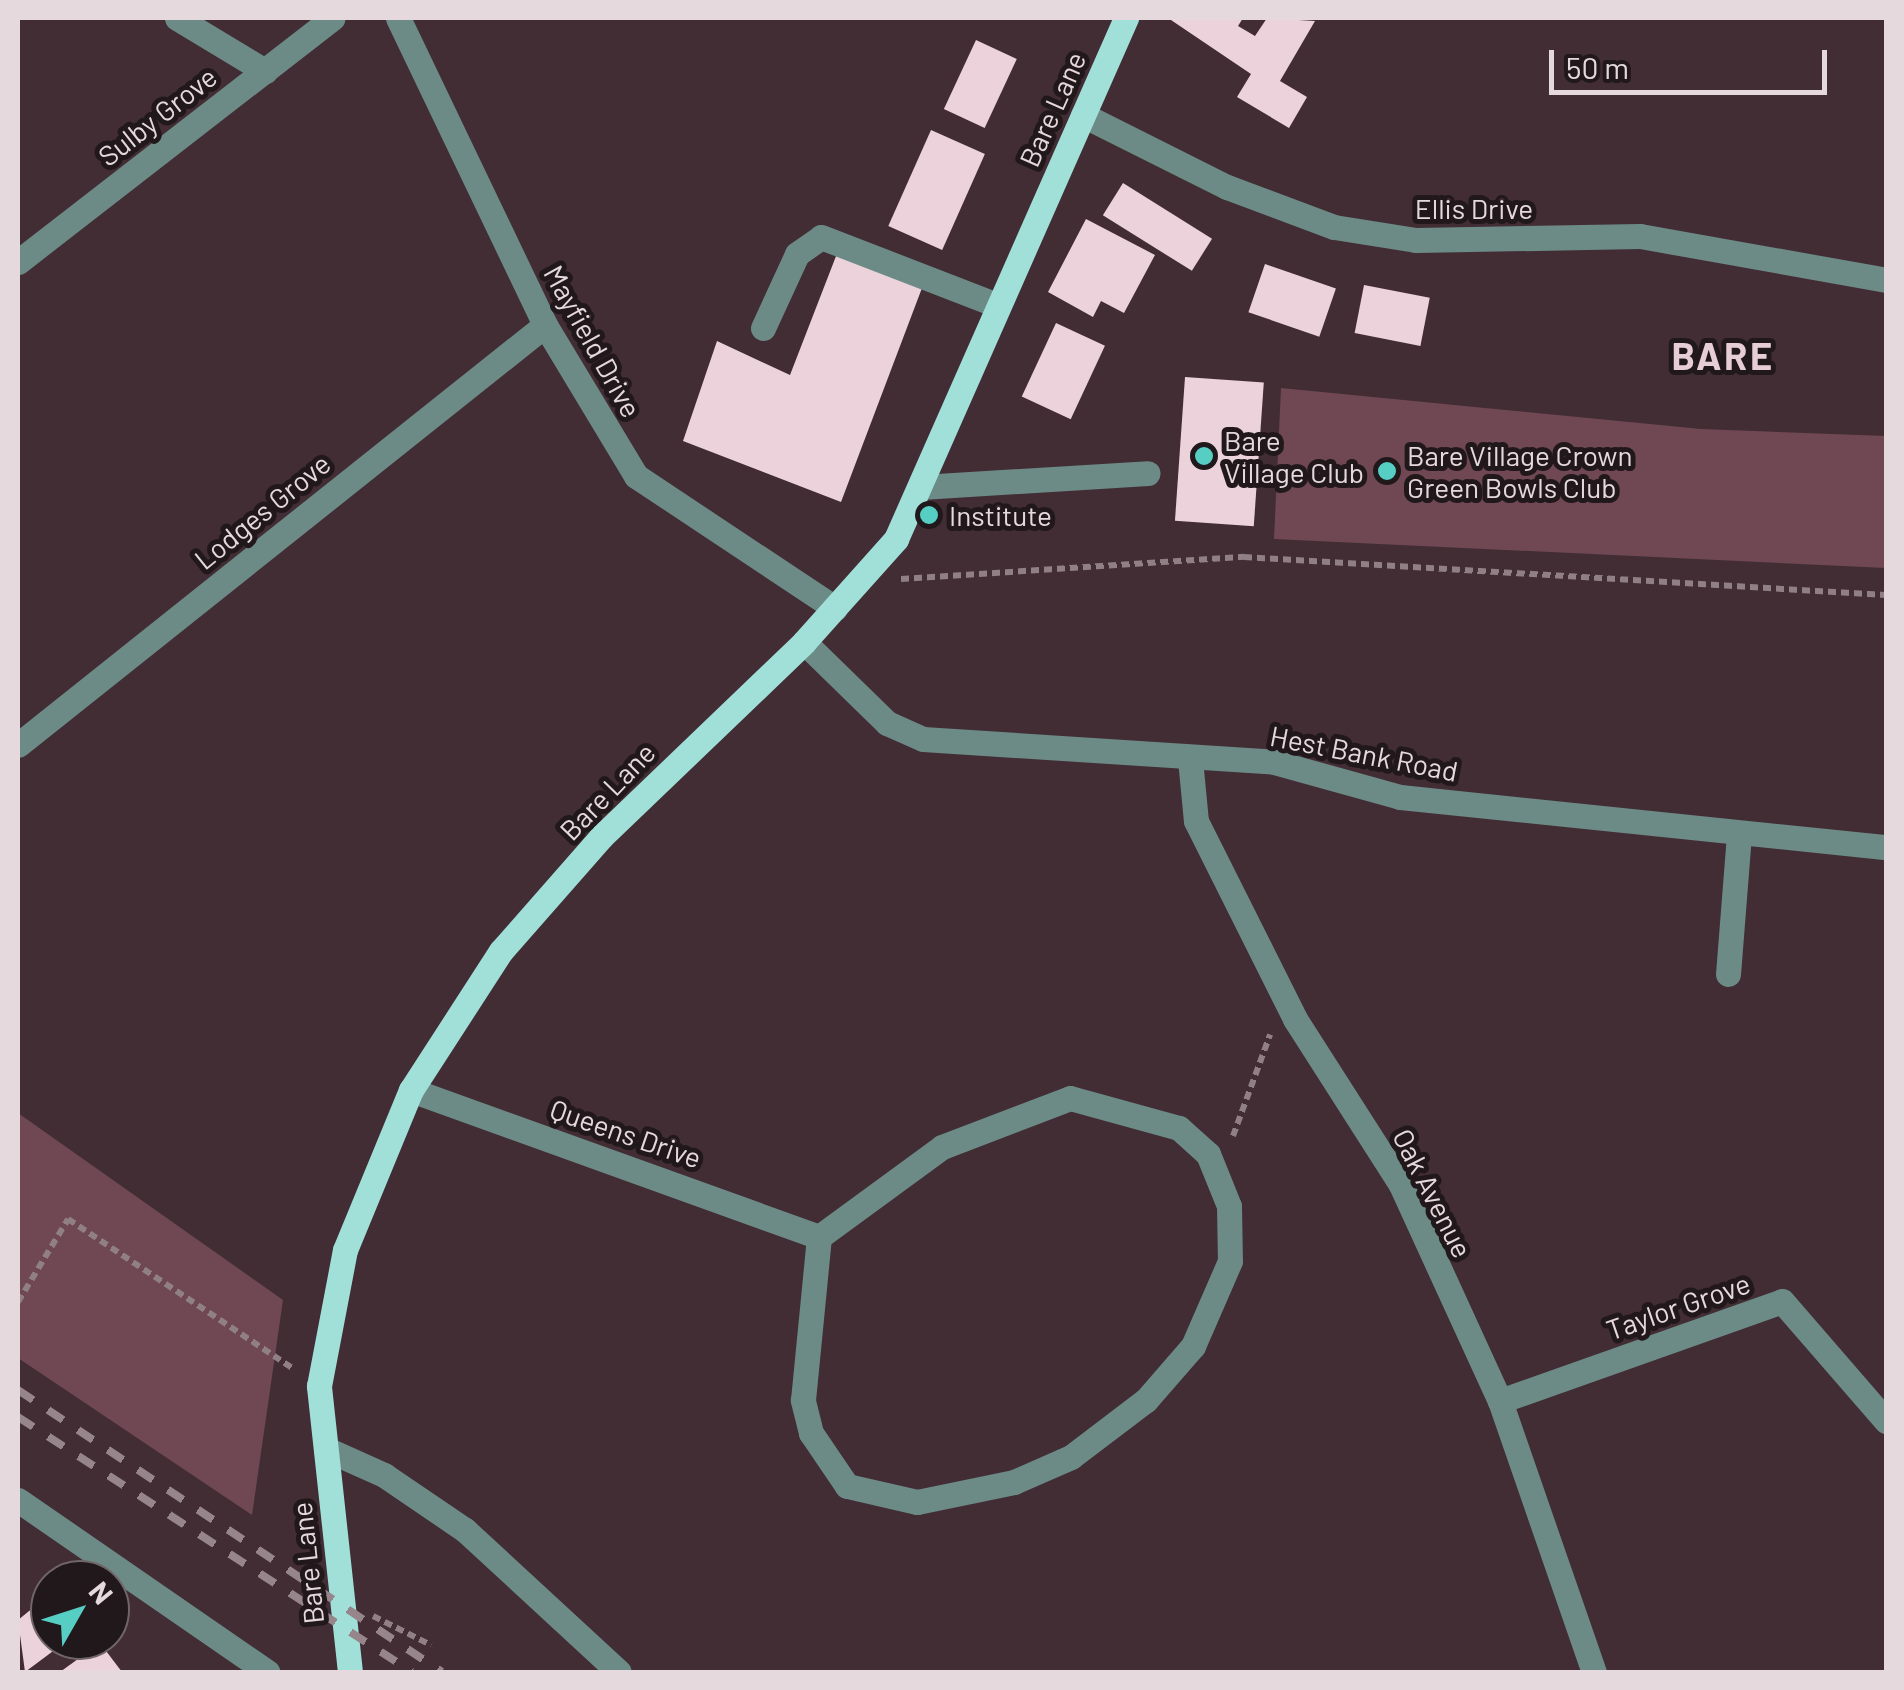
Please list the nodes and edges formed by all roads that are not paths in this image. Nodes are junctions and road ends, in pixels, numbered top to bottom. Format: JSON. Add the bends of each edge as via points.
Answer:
{"nodes":[{"id":1,"x":176,"y":18,"type":"edge"},
{"id":2,"x":333,"y":18,"type":"edge"},
{"id":3,"x":398,"y":18,"type":"edge"},
{"id":4,"x":1118,"y":20,"type":"edge"},
{"id":5,"x":265,"y":71,"type":"junction"},
{"id":6,"x":1082,"y":115,"type":"junction"},
{"id":7,"x":18,"y":262,"type":"edge"},
{"id":8,"x":1886,"y":280,"type":"edge"},
{"id":9,"x":997,"y":305,"type":"junction"},
{"id":10,"x":545,"y":325,"type":"junction"},
{"id":11,"x":763,"y":328,"type":"dead end"},
{"id":12,"x":1148,"y":473,"type":"dead end"},
{"id":13,"x":921,"y":487,"type":"junction"},
{"id":14,"x":835,"y":608,"type":"junction"},
{"id":15,"x":804,"y":642,"type":"junction"},
{"id":16,"x":18,"y":745,"type":"edge"},
{"id":17,"x":1190,"y":759,"type":"junction"},
{"id":18,"x":1739,"y":833,"type":"junction"},
{"id":19,"x":1886,"y":847,"type":"edge"},
{"id":20,"x":1728,"y":974,"type":"dead end"},
{"id":21,"x":411,"y":1090,"type":"junction"},
{"id":22,"x":820,"y":1237,"type":"junction"},
{"id":23,"x":1500,"y":1401,"type":"junction"},
{"id":24,"x":1886,"y":1421,"type":"edge"},
{"id":25,"x":326,"y":1449,"type":"junction"},
{"id":26,"x":18,"y":1500,"type":"edge"},
{"id":27,"x":267,"y":1672,"type":"edge"},
{"id":28,"x":350,"y":1672,"type":"edge"},
{"id":29,"x":618,"y":1672,"type":"edge"},
{"id":30,"x":1594,"y":1672,"type":"edge"}],
"edges":[{"from":1,"to":5,"type":"street"},
{"from":2,"to":5,"type":"street","name":"Sulby Grove"},
{"from":3,"to":10,"type":"street","name":"Mayfield Drive"},
{"from":4,"to":6,"type":"main road","name":"Bare Lane"},
{"from":5,"to":7,"type":"street","name":"Sulby Grove"},
{"from":6,"to":8,"type":"street","name":"Ellis Drive","via":[[1227,187],[1334,227],[1416,240],[1640,236]]},
{"from":6,"to":9,"type":"main road","name":"Bare Lane"},
{"from":9,"to":11,"type":"street","via":[[822,237],[797,254]]},
{"from":9,"to":13,"type":"main road","name":"Bare Lane"},
{"from":10,"to":14,"type":"street","name":"Mayfield Drive","via":[[636,476]]},
{"from":10,"to":16,"type":"street","name":"Lodges Grove"},
{"from":12,"to":13,"type":"street"},
{"from":13,"to":14,"type":"main road","name":"Bare Lane","via":[[896,540]]},
{"from":14,"to":15,"type":"main road","name":"Bare Lane"},
{"from":15,"to":17,"type":"street","name":"Hest Bank Road","via":[[887,723],[923,739]]},
{"from":15,"to":21,"type":"main road","name":"Bare Lane","via":[[576,866],[500,952]]},
{"from":17,"to":18,"type":"street","name":"Hest Bank Road","via":[[1274,762],[1400,797]]},
{"from":17,"to":23,"type":"street","name":"Oak Avenue","via":[[1196,821],[1295,1019],[1401,1185]]},
{"from":18,"to":19,"type":"street","name":"Hest Bank Road"},
{"from":18,"to":20,"type":"street"},
{"from":21,"to":22,"type":"street","name":"Queens Drive"},
{"from":21,"to":25,"type":"main road","name":"Bare Lane","via":[[345,1250],[319,1386]]},
{"from":22,"to":22,"type":"street","via":[[942,1147],[1070,1098],[1179,1128],[1208,1154],[1229,1206],[1230,1261],[1193,1346],[1146,1400],[1071,1457],[963,1495],[877,1499],[826,1466],[804,1400]]},
{"from":23,"to":24,"type":"street","name":"Taylor Grove","via":[[1782,1301]]},
{"from":23,"to":30,"type":"street","name":"Oak Avenue"},
{"from":25,"to":28,"type":"main road","name":"Bare Lane"},
{"from":25,"to":29,"type":"street","via":[[465,1530]]},
{"from":26,"to":27,"type":"street"}]}
